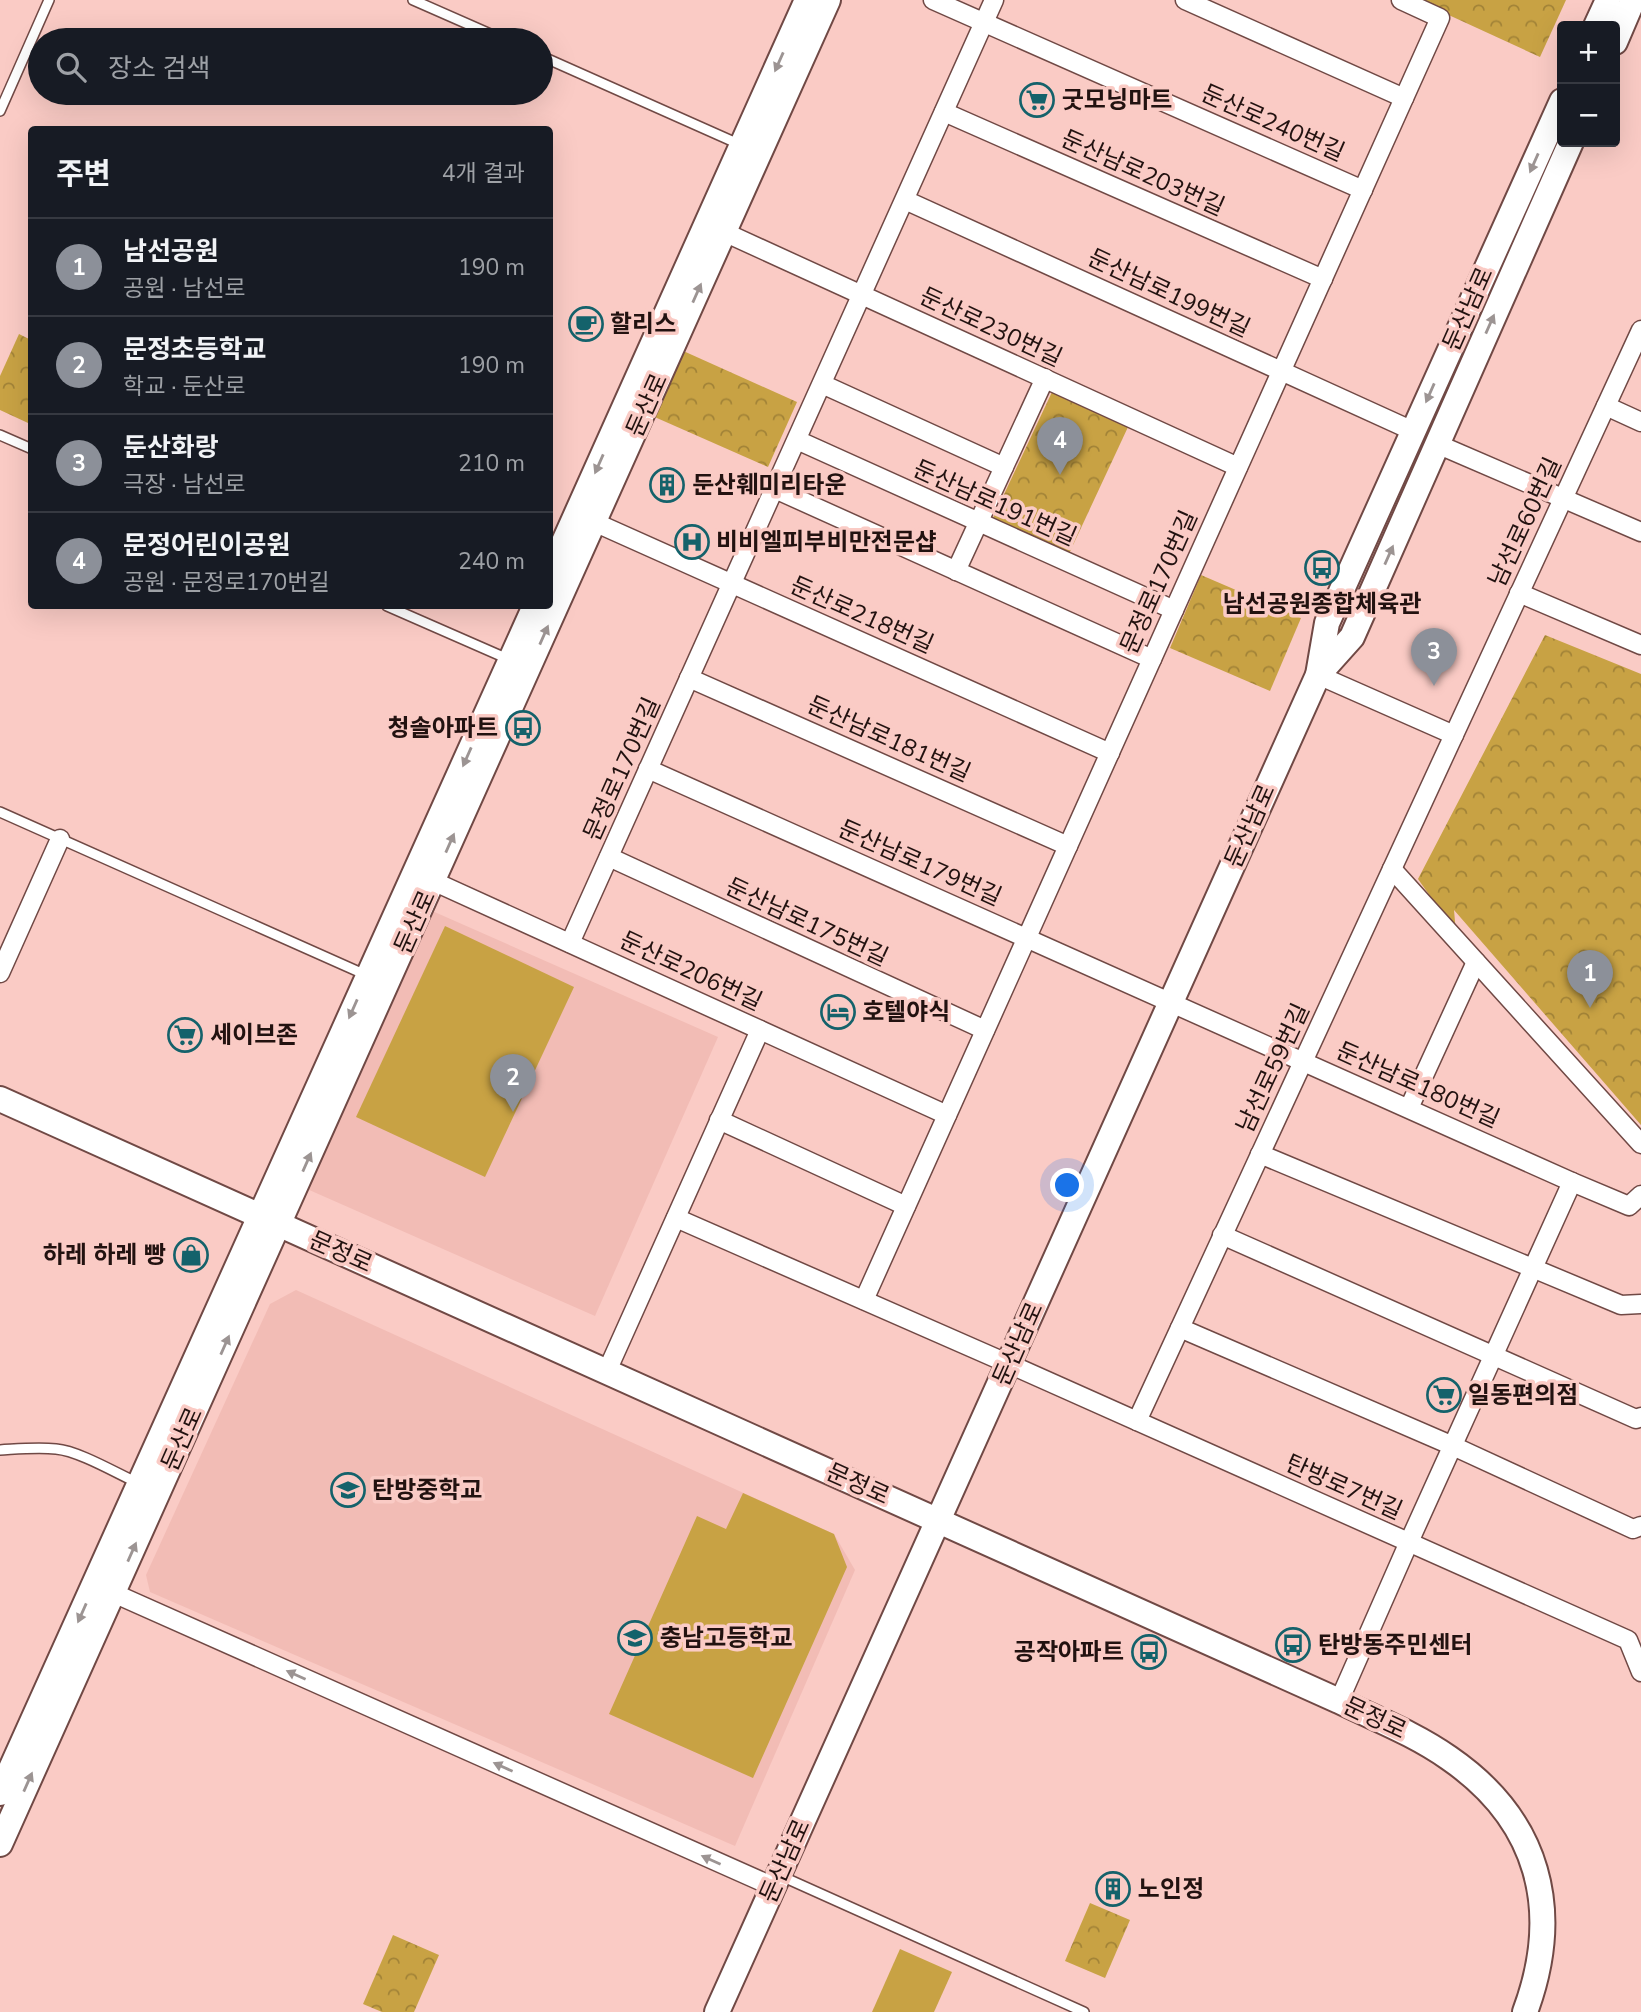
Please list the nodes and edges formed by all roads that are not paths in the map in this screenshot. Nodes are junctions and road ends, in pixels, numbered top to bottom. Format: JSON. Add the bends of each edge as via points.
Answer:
{"nodes":[{"id":1,"x":49,"y":0,"type":"edge"},
{"id":2,"x":413,"y":0,"type":"edge"},
{"id":3,"x":807,"y":0,"type":"edge"},
{"id":4,"x":828,"y":0,"type":"edge"},
{"id":5,"x":933,"y":0,"type":"edge"},
{"id":6,"x":995,"y":0,"type":"edge"},
{"id":7,"x":1185,"y":0,"type":"edge"},
{"id":8,"x":1401,"y":0,"type":"edge"},
{"id":9,"x":1608,"y":0,"type":"edge"},
{"id":10,"x":1633,"y":0,"type":"edge"},
{"id":11,"x":1598,"y":21,"type":"edge"},
{"id":12,"x":984,"y":23,"type":"junction"},
{"id":13,"x":37,"y":28,"type":"edge"},
{"id":14,"x":477,"y":28,"type":"edge"},
{"id":15,"x":1620,"y":30,"type":"edge"},
{"id":16,"x":28,"y":48,"type":"edge"},
{"id":17,"x":553,"y":61,"type":"edge"},
{"id":18,"x":1404,"y":98,"type":"junction"},
{"id":19,"x":0,"y":111,"type":"edge"},
{"id":20,"x":944,"y":112,"type":"junction"},
{"id":21,"x":1557,"y":112,"type":"edge"},
{"id":22,"x":1569,"y":147,"type":"edge"},
{"id":23,"x":751,"y":149,"type":"junction"},
{"id":24,"x":1363,"y":190,"type":"junction"},
{"id":25,"x":905,"y":200,"type":"junction"},
{"id":26,"x":724,"y":232,"type":"junction"},
{"id":27,"x":1323,"y":279,"type":"junction"},
{"id":28,"x":862,"y":295,"type":"junction"},
{"id":29,"x":1641,"y":330,"type":"edge"},
{"id":30,"x":1281,"y":371,"type":"junction"},
{"id":31,"x":1045,"y":378,"type":"junction"},
{"id":32,"x":822,"y":384,"type":"junction"},
{"id":33,"x":1606,"y":406,"type":"junction"},
{"id":34,"x":1641,"y":422,"type":"edge"},
{"id":35,"x":1413,"y":431,"type":"junction"},
{"id":36,"x":0,"y":435,"type":"edge"},
{"id":37,"x":797,"y":440,"type":"junction"},
{"id":38,"x":1437,"y":444,"type":"junction"},
{"id":39,"x":28,"y":447,"type":"edge"},
{"id":40,"x":1004,"y":467,"type":"junction"},
{"id":41,"x":1238,"y":467,"type":"junction"},
{"id":42,"x":775,"y":489,"type":"junction"},
{"id":43,"x":1563,"y":498,"type":"junction"},
{"id":44,"x":594,"y":522,"type":"junction"},
{"id":45,"x":978,"y":522,"type":"junction"},
{"id":46,"x":1641,"y":532,"type":"edge"},
{"id":47,"x":553,"y":567,"type":"edge"},
{"id":48,"x":956,"y":571,"type":"junction"},
{"id":49,"x":732,"y":584,"type":"junction"},
{"id":50,"x":1519,"y":593,"type":"junction"},
{"id":51,"x":553,"y":601,"type":"edge"},
{"id":52,"x":394,"y":609,"type":"edge"},
{"id":53,"x":534,"y":609,"type":"edge"},
{"id":54,"x":549,"y":609,"type":"edge"},
{"id":55,"x":1174,"y":610,"type":"junction"},
{"id":56,"x":1641,"y":645,"type":"edge"},
{"id":57,"x":1152,"y":659,"type":"junction"},
{"id":58,"x":520,"y":664,"type":"junction"},
{"id":59,"x":1318,"y":675,"type":"junction"},
{"id":60,"x":690,"y":678,"type":"junction"},
{"id":61,"x":1454,"y":735,"type":"junction"},
{"id":62,"x":1110,"y":753,"type":"junction"},
{"id":63,"x":649,"y":769,"type":"junction"},
{"id":64,"x":0,"y":812,"type":"edge"},
{"id":65,"x":60,"y":839,"type":"junction"},
{"id":66,"x":1068,"y":846,"type":"junction"},
{"id":67,"x":609,"y":857,"type":"junction"},
{"id":68,"x":1392,"y":869,"type":"junction"},
{"id":69,"x":424,"y":877,"type":"junction"},
{"id":70,"x":1026,"y":938,"type":"junction"},
{"id":71,"x":570,"y":943,"type":"junction"},
{"id":72,"x":1476,"y":962,"type":"junction"},
{"id":73,"x":0,"y":973,"type":"edge"},
{"id":74,"x":378,"y":980,"type":"junction"},
{"id":75,"x":1171,"y":1003,"type":"junction"},
{"id":76,"x":760,"y":1030,"type":"junction"},
{"id":77,"x":985,"y":1030,"type":"junction"},
{"id":78,"x":1303,"y":1060,"type":"junction"},
{"id":79,"x":0,"y":1099,"type":"edge"},
{"id":80,"x":1409,"y":1108,"type":"junction"},
{"id":81,"x":947,"y":1115,"type":"junction"},
{"id":82,"x":719,"y":1120,"type":"junction"},
{"id":83,"x":1641,"y":1144,"type":"edge"},
{"id":84,"x":1260,"y":1154,"type":"junction"},
{"id":85,"x":1572,"y":1182,"type":"junction"},
{"id":86,"x":1641,"y":1195,"type":"edge"},
{"id":87,"x":906,"y":1206,"type":"junction"},
{"id":88,"x":676,"y":1218,"type":"junction"},
{"id":89,"x":270,"y":1220,"type":"junction"},
{"id":90,"x":1222,"y":1235,"type":"junction"},
{"id":91,"x":1533,"y":1269,"type":"junction"},
{"id":92,"x":864,"y":1300,"type":"junction"},
{"id":93,"x":1641,"y":1304,"type":"edge"},
{"id":94,"x":1180,"y":1328,"type":"junction"},
{"id":95,"x":1494,"y":1355,"type":"junction"},
{"id":96,"x":1009,"y":1364,"type":"junction"},
{"id":97,"x":607,"y":1371,"type":"junction"},
{"id":98,"x":1641,"y":1417,"type":"edge"},
{"id":99,"x":1137,"y":1421,"type":"junction"},
{"id":100,"x":1453,"y":1446,"type":"junction"},
{"id":101,"x":0,"y":1450,"type":"edge"},
{"id":102,"x":149,"y":1488,"type":"junction"},
{"id":103,"x":938,"y":1521,"type":"junction"},
{"id":104,"x":1641,"y":1526,"type":"edge"},
{"id":105,"x":1409,"y":1542,"type":"junction"},
{"id":106,"x":104,"y":1589,"type":"junction"},
{"id":107,"x":1635,"y":1638,"type":"edge"},
{"id":108,"x":1641,"y":1672,"type":"edge"},
{"id":109,"x":1339,"y":1701,"type":"junction"},
{"id":110,"x":0,"y":1793,"type":"edge"},
{"id":111,"x":0,"y":1844,"type":"edge"},
{"id":112,"x":776,"y":1881,"type":"junction"},
{"id":113,"x":717,"y":2012,"type":"edge"},
{"id":114,"x":1084,"y":2012,"type":"edge"},
{"id":115,"x":1525,"y":2012,"type":"edge"}],
"edges":[{"from":1,"to":13,"type":"lane"},
{"from":2,"to":14,"type":"lane"},
{"from":3,"to":23,"type":"main road","name":"둔산로","one_way":true},
{"from":4,"to":23,"type":"main road","name":"둔산로"},
{"from":5,"to":12,"type":"street","name":"둔산로240번길"},
{"from":6,"to":12,"type":"street","name":"문정로170번길"},
{"from":7,"to":18,"type":"street"},
{"from":8,"to":18,"type":"street","name":"문정로170번길","via":[[1440,18]]},
{"from":9,"to":11,"type":"main road"},
{"from":10,"to":15,"type":"main road"},
{"from":12,"to":20,"type":"street","name":"문정로170번길"},
{"from":12,"to":24,"type":"street","name":"둔산로240번길"},
{"from":16,"to":19,"type":"lane"},
{"from":17,"to":23,"type":"lane"},
{"from":18,"to":24,"type":"street","name":"문정로170번길"},
{"from":20,"to":25,"type":"street","name":"문정로170번길"},
{"from":20,"to":27,"type":"street","name":"둔산남로203번길"},
{"from":21,"to":35,"type":"main road","name":"둔산남로","one_way":true},
{"from":38,"to":22,"type":"main road","name":"둔산남로","one_way":true},
{"from":23,"to":26,"type":"main road","name":"둔산로"},
{"from":23,"to":47,"type":"main road","name":"둔산로","one_way":true},
{"from":24,"to":27,"type":"street","name":"문정로170번길"},
{"from":25,"to":28,"type":"street","name":"문정로170번길"},
{"from":25,"to":30,"type":"street","name":"둔산남로199번길"},
{"from":26,"to":28,"type":"street","name":"둔산로230번길"},
{"from":44,"to":26,"type":"main road","name":"둔산로","one_way":true},
{"from":27,"to":30,"type":"street","name":"문정로170번길"},
{"from":28,"to":31,"type":"street","name":"둔산로230번길"},
{"from":28,"to":32,"type":"street","name":"문정로170번길"},
{"from":29,"to":33,"type":"street","name":"남선로60번길"},
{"from":30,"to":35,"type":"street","name":"둔산남로199번길"},
{"from":30,"to":41,"type":"street","name":"문정로170번길"},
{"from":31,"to":40,"type":"street"},
{"from":31,"to":41,"type":"street","name":"둔산로230번길"},
{"from":32,"to":37,"type":"street","name":"문정로170번길"},
{"from":32,"to":40,"type":"street"},
{"from":33,"to":34,"type":"street"},
{"from":33,"to":43,"type":"street","name":"남선로60번길"},
{"from":35,"to":59,"type":"main road","name":"둔산남로","via":[[1327,624]]},
{"from":36,"to":39,"type":"lane"},
{"from":37,"to":42,"type":"street","name":"문정로170번길"},
{"from":37,"to":45,"type":"street","name":"둔산남로191번길"},
{"from":38,"to":43,"type":"street"},
{"from":59,"to":38,"type":"main road","name":"둔산남로","one_way":true,"via":[[1352,637]]},
{"from":40,"to":45,"type":"street"},
{"from":41,"to":55,"type":"street","name":"문정로170번길"},
{"from":42,"to":48,"type":"street"},
{"from":42,"to":49,"type":"street","name":"문정로170번길"},
{"from":43,"to":46,"type":"street"},
{"from":43,"to":50,"type":"street","name":"남선로60번길"},
{"from":44,"to":49,"type":"street","name":"둔산로218번길"},
{"from":51,"to":44,"type":"main road","name":"둔산로","one_way":true},
{"from":45,"to":48,"type":"street"},
{"from":45,"to":55,"type":"street","name":"둔산남로191번길"},
{"from":48,"to":57,"type":"street"},
{"from":49,"to":60,"type":"street","name":"문정로170번길"},
{"from":49,"to":62,"type":"street","name":"둔산로218번길"},
{"from":50,"to":56,"type":"street"},
{"from":50,"to":61,"type":"street","name":"남선로60번길"},
{"from":52,"to":58,"type":"lane"},
{"from":53,"to":58,"type":"main road","name":"둔산로"},
{"from":58,"to":54,"type":"main road","name":"둔산로","one_way":true},
{"from":55,"to":57,"type":"street","name":"문정로170번길"},
{"from":57,"to":62,"type":"street","name":"문정로170번길"},
{"from":58,"to":69,"type":"main road","name":"둔산로"},
{"from":59,"to":61,"type":"street"},
{"from":59,"to":75,"type":"main road","name":"둔산남로"},
{"from":60,"to":63,"type":"street","name":"문정로170번길"},
{"from":60,"to":66,"type":"street","name":"둔산남로181번길"},
{"from":61,"to":68,"type":"street","name":"남선로59번길"},
{"from":62,"to":66,"type":"street","name":"문정로170번길"},
{"from":63,"to":67,"type":"street","name":"문정로170번길"},
{"from":63,"to":70,"type":"street","name":"둔산남로179번길"},
{"from":64,"to":65,"type":"lane"},
{"from":65,"to":73,"type":"street"},
{"from":65,"to":74,"type":"lane"},
{"from":66,"to":70,"type":"street","name":"문정로170번길"},
{"from":67,"to":71,"type":"street","name":"문정로170번길"},
{"from":67,"to":77,"type":"street","name":"둔산남로175번길"},
{"from":68,"to":72,"type":"street"},
{"from":68,"to":78,"type":"street","name":"남선로59번길"},
{"from":69,"to":71,"type":"street","name":"둔산로206번길"},
{"from":69,"to":74,"type":"main road","name":"둔산로"},
{"from":70,"to":75,"type":"street","name":"둔산남로179번길"},
{"from":70,"to":77,"type":"street","name":"문정로170번길"},
{"from":71,"to":76,"type":"street","name":"둔산로206번길"},
{"from":72,"to":80,"type":"street"},
{"from":72,"to":83,"type":"street"},
{"from":74,"to":89,"type":"main road","name":"둔산로"},
{"from":75,"to":78,"type":"street","name":"둔산남로180번길"},
{"from":75,"to":96,"type":"main road","name":"둔산남로"},
{"from":76,"to":81,"type":"street","name":"둔산로206번길"},
{"from":76,"to":82,"type":"street"},
{"from":77,"to":81,"type":"street","name":"문정로170번길"},
{"from":78,"to":80,"type":"street","name":"둔산남로180번길"},
{"from":78,"to":84,"type":"street","name":"남선로59번길"},
{"from":79,"to":89,"type":"main road","name":"문정로"},
{"from":80,"to":85,"type":"street","name":"둔산남로180번길"},
{"from":81,"to":87,"type":"street","name":"문정로170번길"},
{"from":82,"to":87,"type":"street"},
{"from":82,"to":88,"type":"street"},
{"from":84,"to":90,"type":"street","name":"남선로59번길"},
{"from":84,"to":91,"type":"street"},
{"from":85,"to":86,"type":"street","name":"둔산남로180번길","via":[[1629,1206]]},
{"from":85,"to":91,"type":"street"},
{"from":87,"to":92,"type":"street","name":"문정로170번길"},
{"from":88,"to":92,"type":"street","name":"탄방로7번길"},
{"from":88,"to":97,"type":"street"},
{"from":89,"to":97,"type":"main road","name":"문정로"},
{"from":89,"to":102,"type":"main road","name":"둔산로"},
{"from":90,"to":94,"type":"street","name":"남선로59번길"},
{"from":90,"to":95,"type":"street"},
{"from":91,"to":93,"type":"street","via":[[1621,1305]]},
{"from":91,"to":95,"type":"street"},
{"from":92,"to":96,"type":"street","name":"탄방로7번길"},
{"from":94,"to":99,"type":"street","name":"남선로59번길"},
{"from":94,"to":100,"type":"street"},
{"from":95,"to":98,"type":"street","via":[[1636,1419]]},
{"from":95,"to":100,"type":"street"},
{"from":96,"to":99,"type":"street","name":"탄방로7번길"},
{"from":96,"to":103,"type":"main road","name":"둔산남로"},
{"from":97,"to":103,"type":"main road","name":"문정로"},
{"from":99,"to":105,"type":"street","name":"탄방로7번길"},
{"from":100,"to":104,"type":"street","via":[[1633,1529]]},
{"from":100,"to":105,"type":"street"},
{"from":101,"to":102,"type":"lane","via":[[58,1449]]},
{"from":102,"to":106,"type":"main road","name":"둔산로"},
{"from":103,"to":109,"type":"main road","name":"문정로"},
{"from":103,"to":112,"type":"main road","name":"둔산남로"},
{"from":105,"to":107,"type":"street","name":"탄방로7번길"},
{"from":105,"to":109,"type":"street"},
{"from":106,"to":110,"type":"main road","name":"둔산로","one_way":true},
{"from":111,"to":106,"type":"main road","name":"둔산로","one_way":true},
{"from":112,"to":106,"type":"street","one_way":true},
{"from":107,"to":108,"type":"street","name":"탄방로7번길"},
{"from":109,"to":115,"type":"main road","name":"문정로","via":[[1449,1758],[1486,1787],[1513,1820],[1534,1866],[1542,1908],[1541,1952]]},
{"from":112,"to":113,"type":"main road","name":"둔산남로"},
{"from":112,"to":114,"type":"lane"}]}
